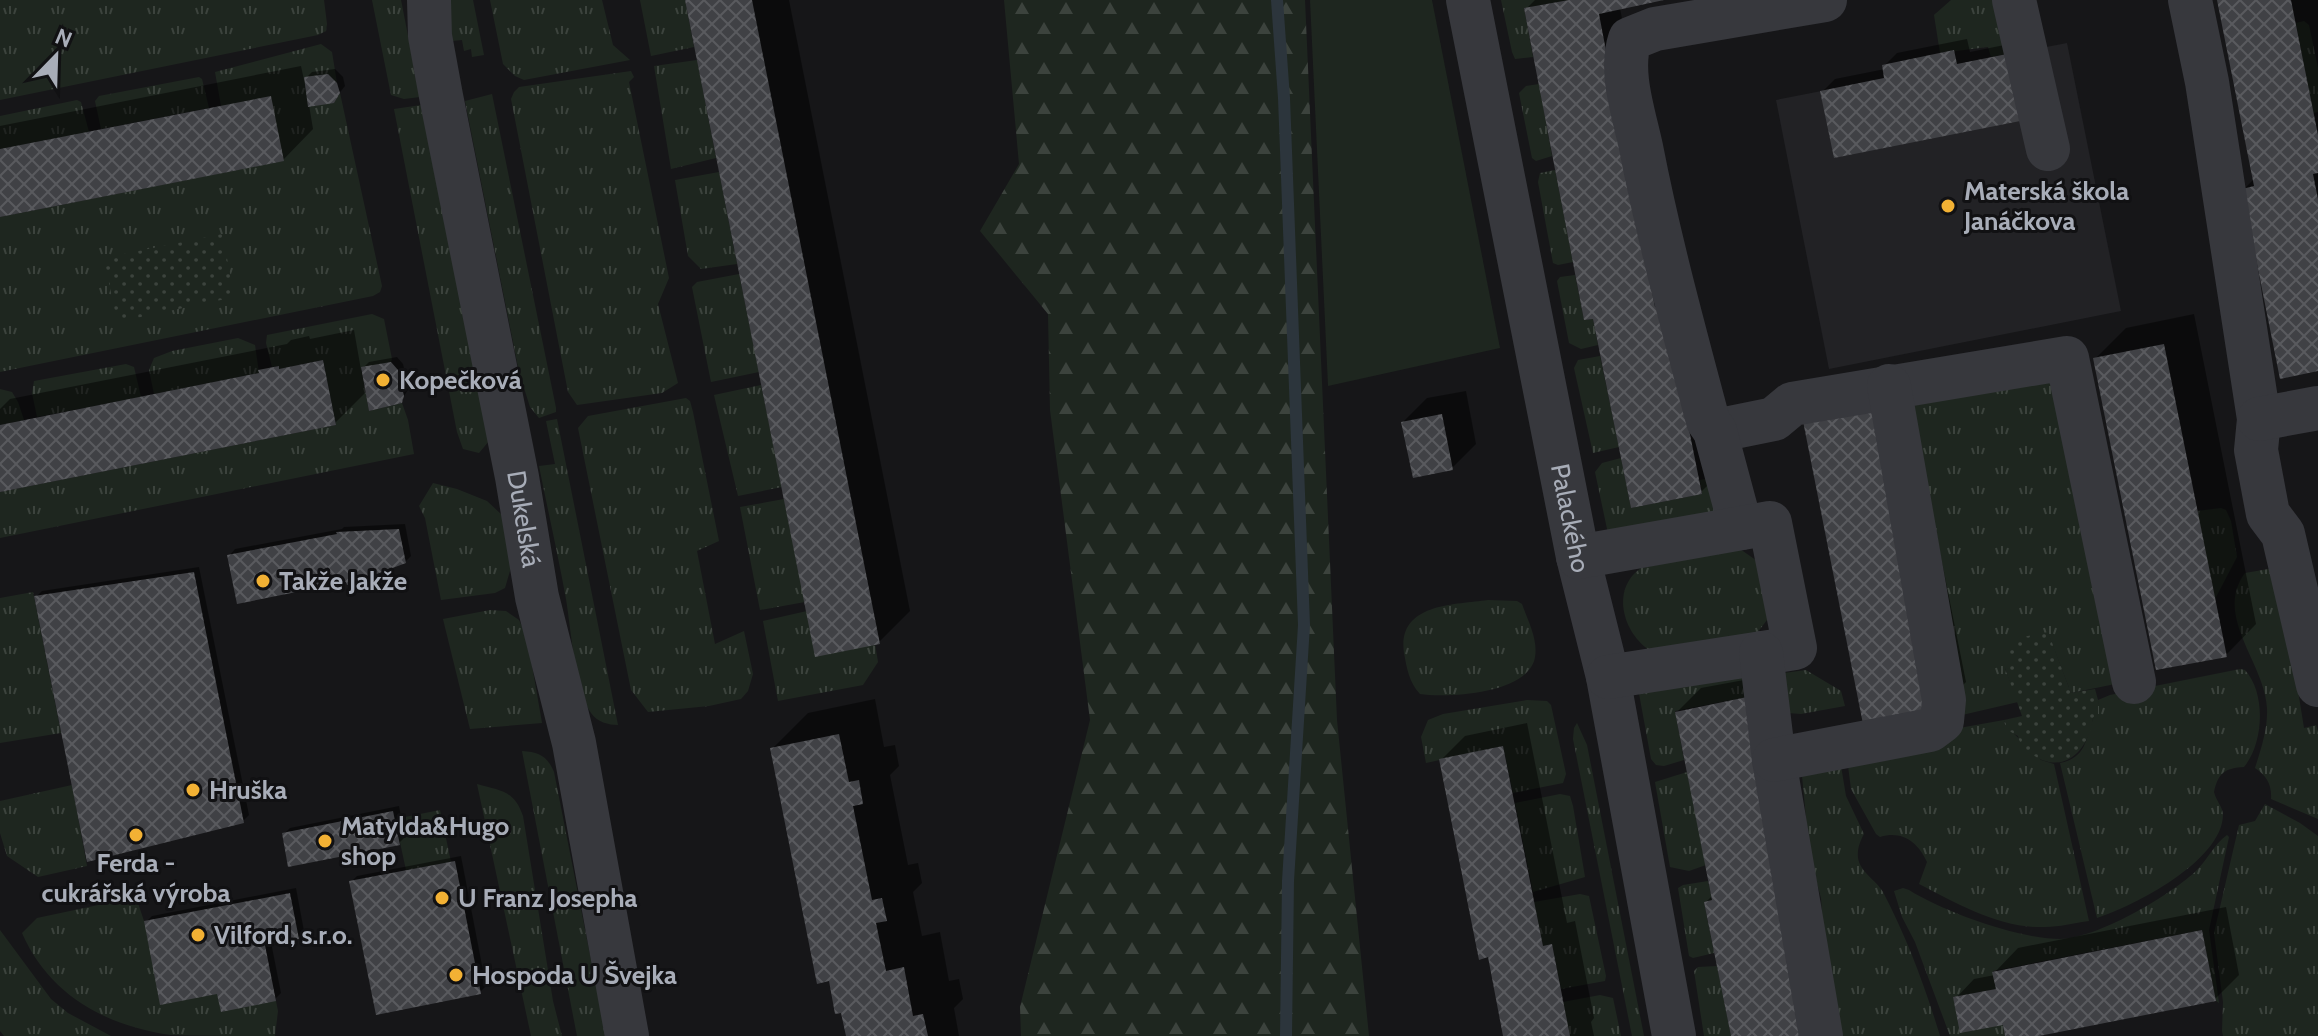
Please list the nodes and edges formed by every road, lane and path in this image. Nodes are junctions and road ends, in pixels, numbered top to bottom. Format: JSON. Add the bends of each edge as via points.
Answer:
{"nodes":[{"id":1,"x":429,"y":0,"type":"edge"},
{"id":2,"x":1468,"y":0,"type":"edge"},
{"id":3,"x":1825,"y":0,"type":"edge"},
{"id":4,"x":2014,"y":0,"type":"edge"},
{"id":5,"x":2190,"y":0,"type":"edge"},
{"id":6,"x":2048,"y":149,"type":"dead end"},
{"id":7,"x":1889,"y":386,"type":"junction"},
{"id":8,"x":2318,"y":408,"type":"edge"},
{"id":9,"x":2259,"y":419,"type":"junction"},
{"id":10,"x":1715,"y":431,"type":"junction"},
{"id":11,"x":1741,"y":528,"type":"junction"},
{"id":12,"x":2301,"y":531,"type":"edge"},
{"id":13,"x":1578,"y":557,"type":"junction"},
{"id":14,"x":1761,"y":653,"type":"junction"},
{"id":15,"x":1608,"y":677,"type":"junction"},
{"id":16,"x":2134,"y":682,"type":"dead end"},
{"id":17,"x":2318,"y":685,"type":"edge"},
{"id":18,"x":1774,"y":760,"type":"junction"},
{"id":19,"x":627,"y":1036,"type":"edge"},
{"id":20,"x":1674,"y":1036,"type":"edge"},
{"id":21,"x":1821,"y":1036,"type":"edge"}],
"edges":[{"from":1,"to":19,"type":"street","name":"Dukelská","via":[[430,36],[537,597],[574,743]]},
{"from":2,"to":13,"type":"street","name":"Palackého"},
{"from":3,"to":10,"type":"street","via":[[1655,29],[1630,39],[1626,53],[1628,87],[1658,232]]},
{"from":4,"to":6,"type":"street"},
{"from":5,"to":9,"type":"street"},
{"from":7,"to":10,"type":"street","via":[[1792,404],[1774,419]]},
{"from":7,"to":16,"type":"street","via":[[2067,358]]},
{"from":7,"to":18,"type":"street","via":[[1944,700],[1942,721],[1930,730]]},
{"from":8,"to":9,"type":"street"},
{"from":9,"to":12,"type":"street","via":[[2256,450],[2268,514]]},
{"from":10,"to":11,"type":"street"},
{"from":11,"to":13,"type":"street"},
{"from":11,"to":14,"type":"street","via":[[1770,523],[1795,648]]},
{"from":12,"to":17,"type":"street"},
{"from":13,"to":15,"type":"street","name":"Palackého"},
{"from":14,"to":15,"type":"street"},
{"from":14,"to":18,"type":"street"},
{"from":15,"to":20,"type":"street","name":"Palackého"},
{"from":18,"to":21,"type":"street"}]}
